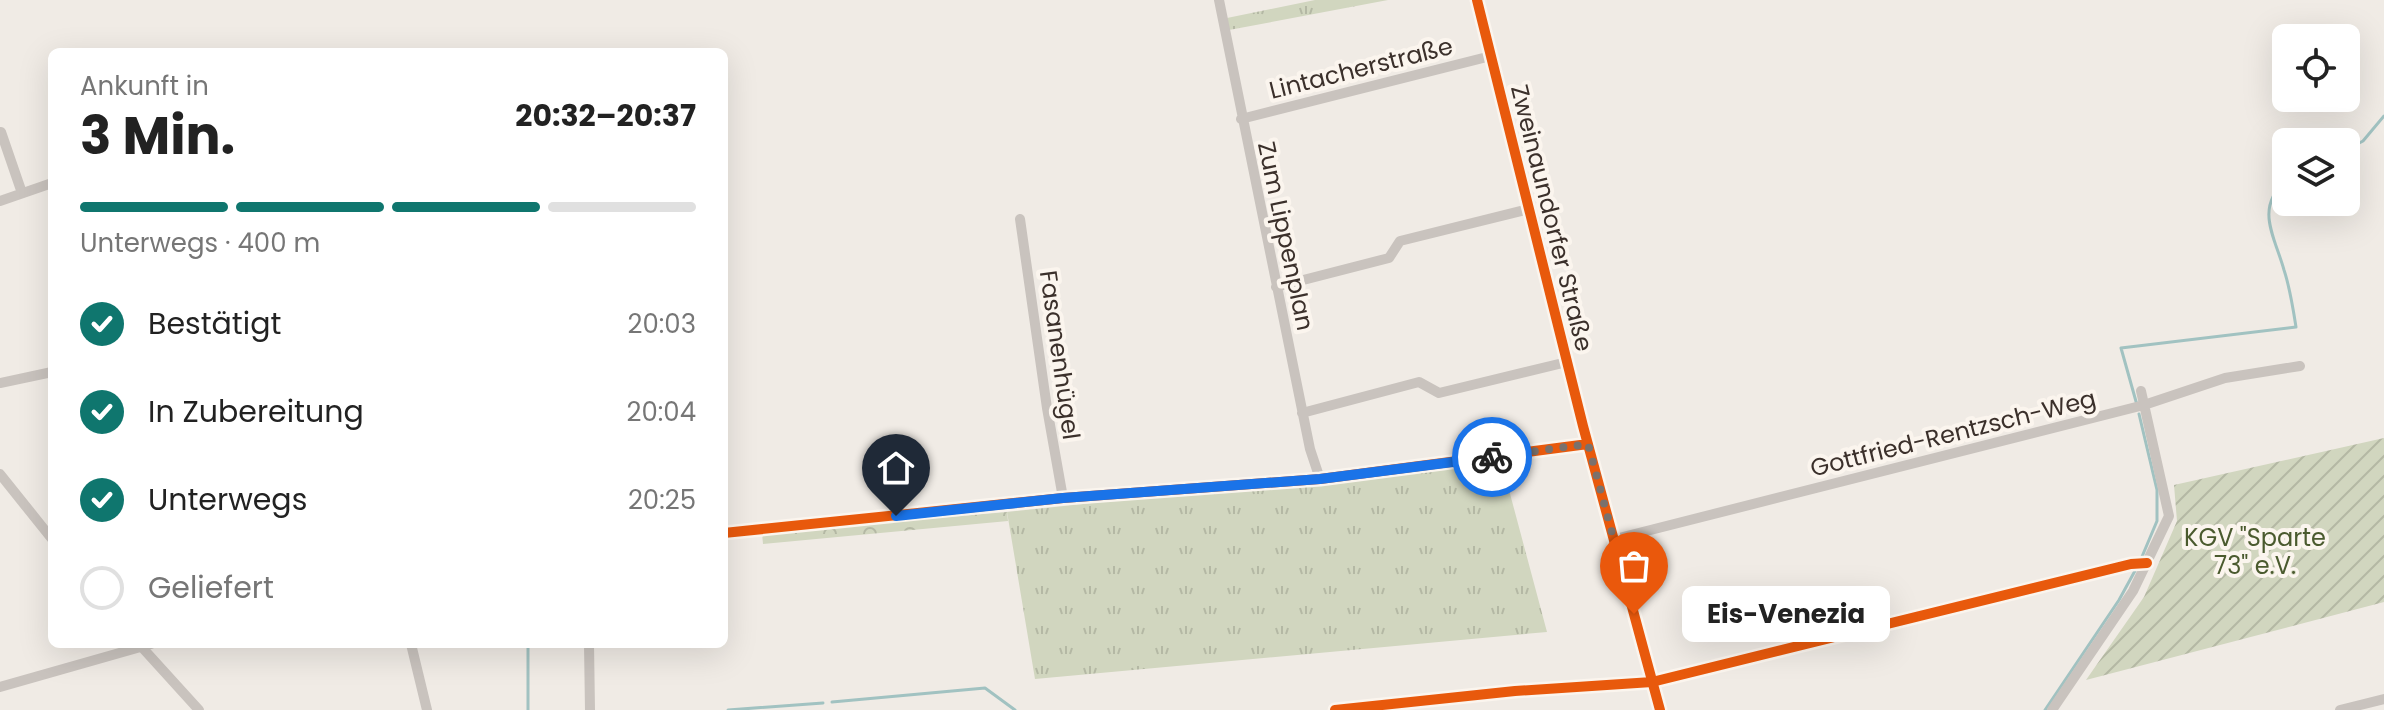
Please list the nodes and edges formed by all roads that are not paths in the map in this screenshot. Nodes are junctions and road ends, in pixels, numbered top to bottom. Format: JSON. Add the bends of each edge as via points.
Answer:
{"nodes":[{"id":1,"x":1219,"y":0,"type":"edge"},
{"id":2,"x":1477,"y":0,"type":"edge"},
{"id":3,"x":1491,"y":56,"type":"junction"},
{"id":4,"x":1241,"y":119,"type":"junction"},
{"id":5,"x":1,"y":132,"type":"edge"},
{"id":6,"x":48,"y":184,"type":"edge"},
{"id":7,"x":22,"y":193,"type":"junction"},
{"id":8,"x":0,"y":201,"type":"edge"},
{"id":9,"x":1529,"y":209,"type":"junction"},
{"id":10,"x":1020,"y":219,"type":"dead end"},
{"id":11,"x":1276,"y":287,"type":"junction"},
{"id":12,"x":1567,"y":362,"type":"junction"},
{"id":13,"x":2300,"y":366,"type":"dead end"},
{"id":14,"x":48,"y":373,"type":"edge"},
{"id":15,"x":0,"y":383,"type":"edge"},
{"id":16,"x":2141,"y":391,"type":"dead end"},
{"id":17,"x":2144,"y":405,"type":"junction"},
{"id":18,"x":1302,"y":413,"type":"junction"},
{"id":19,"x":1588,"y":444,"type":"junction"},
{"id":20,"x":0,"y":474,"type":"edge"},
{"id":21,"x":1320,"y":479,"type":"junction"},
{"id":22,"x":1063,"y":498,"type":"junction"},
{"id":23,"x":728,"y":533,"type":"edge"},
{"id":24,"x":48,"y":534,"type":"edge"},
{"id":25,"x":1615,"y":539,"type":"junction"},
{"id":26,"x":2147,"y":563,"type":"junction"},
{"id":27,"x":134,"y":648,"type":"edge"},
{"id":28,"x":147,"y":648,"type":"edge"},
{"id":29,"x":412,"y":648,"type":"edge"},
{"id":30,"x":589,"y":648,"type":"edge"},
{"id":31,"x":1652,"y":682,"type":"junction"},
{"id":32,"x":0,"y":687,"type":"edge"},
{"id":33,"x":2384,"y":699,"type":"edge"},
{"id":34,"x":1375,"y":708,"type":"edge"},
{"id":35,"x":199,"y":710,"type":"edge"},
{"id":36,"x":427,"y":710,"type":"edge"},
{"id":37,"x":590,"y":710,"type":"edge"},
{"id":38,"x":1335,"y":710,"type":"edge"},
{"id":39,"x":1660,"y":710,"type":"edge"},
{"id":40,"x":2052,"y":710,"type":"edge"},
{"id":41,"x":2340,"y":710,"type":"edge"}],
"edges":[{"from":1,"to":4,"type":"street","name":"Zum Lippenplan"},
{"from":2,"to":3,"type":"street","name":"Zweinaundorfer Straße"},
{"from":3,"to":4,"type":"street","name":"Lintacherstraße"},
{"from":3,"to":9,"type":"street","name":"Zweinaundorfer Straße"},
{"from":4,"to":11,"type":"street","name":"Zum Lippenplan"},
{"from":5,"to":7,"type":"street"},
{"from":6,"to":7,"type":"street"},
{"from":7,"to":8,"type":"street"},
{"from":9,"to":11,"type":"street","via":[[1400,241],[1389,258]]},
{"from":9,"to":12,"type":"street","name":"Zweinaundorfer Straße"},
{"from":10,"to":22,"type":"street","name":"Fasanenhügel"},
{"from":11,"to":18,"type":"street","name":"Zum Lippenplan"},
{"from":12,"to":18,"type":"street","via":[[1439,393],[1419,382]]},
{"from":12,"to":19,"type":"street","name":"Zweinaundorfer Straße"},
{"from":13,"to":17,"type":"street","name":"Gottfried-Rentzsch-Weg","via":[[2225,378]]},
{"from":14,"to":15,"type":"street"},
{"from":16,"to":17,"type":"street"},
{"from":17,"to":25,"type":"street","name":"Gottfried-Rentzsch-Weg"},
{"from":17,"to":26,"type":"street","via":[[2169,516]]},
{"from":18,"to":21,"type":"street","name":"Zum Lippenplan"},
{"from":19,"to":21,"type":"street"},
{"from":19,"to":25,"type":"street","name":"Zweinaundorfer Straße"},
{"from":20,"to":24,"type":"street"},
{"from":21,"to":22,"type":"street"},
{"from":22,"to":23,"type":"street"},
{"from":25,"to":31,"type":"street","name":"Zweinaundorfer Straße"},
{"from":26,"to":31,"type":"street"},
{"from":26,"to":40,"type":"street"},
{"from":27,"to":32,"type":"street"},
{"from":28,"to":35,"type":"street"},
{"from":29,"to":36,"type":"street"},
{"from":30,"to":37,"type":"street"},
{"from":31,"to":34,"type":"street"},
{"from":31,"to":39,"type":"street","name":"Zweinaundorfer Straße"},
{"from":33,"to":41,"type":"street"},
{"from":34,"to":38,"type":"street"}]}
